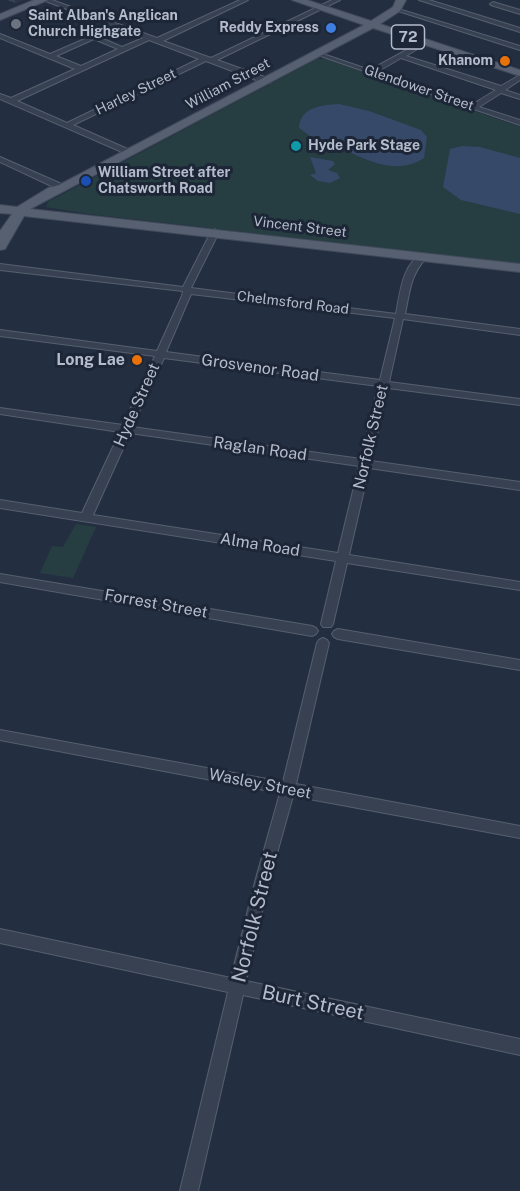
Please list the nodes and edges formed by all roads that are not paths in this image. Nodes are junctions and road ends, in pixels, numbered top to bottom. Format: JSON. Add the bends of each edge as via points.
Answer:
{"nodes":[{"id":1,"x":35,"y":0,"type":"edge"},
{"id":2,"x":45,"y":0,"type":"edge"},
{"id":3,"x":245,"y":0,"type":"edge"},
{"id":4,"x":297,"y":0,"type":"edge"},
{"id":5,"x":304,"y":0,"type":"edge"},
{"id":6,"x":337,"y":0,"type":"edge"},
{"id":7,"x":422,"y":0,"type":"edge"},
{"id":8,"x":56,"y":2,"type":"edge"},
{"id":9,"x":399,"y":4,"type":"edge"},
{"id":10,"x":493,"y":4,"type":"dead end"},
{"id":11,"x":322,"y":7,"type":"junction"},
{"id":12,"x":520,"y":12,"type":"edge"},
{"id":13,"x":0,"y":16,"type":"edge"},
{"id":14,"x":374,"y":24,"type":"junction"},
{"id":15,"x":520,"y":30,"type":"edge"},
{"id":16,"x":148,"y":36,"type":"junction"},
{"id":17,"x":0,"y":37,"type":"edge"},
{"id":18,"x":159,"y":40,"type":"junction"},
{"id":19,"x":426,"y":41,"type":"junction"},
{"id":20,"x":119,"y":47,"type":"junction"},
{"id":21,"x":520,"y":48,"type":"edge"},
{"id":22,"x":318,"y":54,"type":"junction"},
{"id":23,"x":51,"y":56,"type":"junction"},
{"id":24,"x":400,"y":56,"type":"junction"},
{"id":25,"x":209,"y":59,"type":"junction"},
{"id":26,"x":74,"y":68,"type":"junction"},
{"id":27,"x":371,"y":72,"type":"junction"},
{"id":28,"x":520,"y":74,"type":"edge"},
{"id":29,"x":267,"y":81,"type":"junction"},
{"id":30,"x":500,"y":90,"type":"junction"},
{"id":31,"x":520,"y":97,"type":"edge"},
{"id":32,"x":5,"y":99,"type":"edge"},
{"id":33,"x":474,"y":107,"type":"junction"},
{"id":34,"x":520,"y":123,"type":"edge"},
{"id":35,"x":66,"y":126,"type":"junction"},
{"id":36,"x":129,"y":153,"type":"junction"},
{"id":37,"x":0,"y":159,"type":"edge"},
{"id":38,"x":63,"y":188,"type":"junction"},
{"id":39,"x":0,"y":207,"type":"edge"},
{"id":40,"x":27,"y":210,"type":"junction"},
{"id":41,"x":215,"y":232,"type":"junction"},
{"id":42,"x":3,"y":242,"type":"edge"},
{"id":43,"x":404,"y":254,"type":"junction"},
{"id":44,"x":423,"y":257,"type":"junction"},
{"id":45,"x":0,"y":267,"type":"edge"},
{"id":46,"x":520,"y":268,"type":"edge"},
{"id":47,"x":411,"y":271,"type":"junction"},
{"id":48,"x":186,"y":290,"type":"junction"},
{"id":49,"x":400,"y":317,"type":"junction"},
{"id":50,"x":520,"y":332,"type":"edge"},
{"id":51,"x":0,"y":333,"type":"edge"},
{"id":52,"x":160,"y":354,"type":"junction"},
{"id":53,"x":384,"y":384,"type":"junction"},
{"id":54,"x":520,"y":402,"type":"edge"},
{"id":55,"x":0,"y":411,"type":"edge"},
{"id":56,"x":126,"y":429,"type":"junction"},
{"id":57,"x":365,"y":464,"type":"junction"},
{"id":58,"x":520,"y":486,"type":"edge"},
{"id":59,"x":0,"y":504,"type":"edge"},
{"id":60,"x":86,"y":518,"type":"junction"},
{"id":61,"x":342,"y":558,"type":"junction"},
{"id":62,"x":0,"y":578,"type":"edge"},
{"id":63,"x":520,"y":586,"type":"edge"},
{"id":64,"x":327,"y":624,"type":"junction"},
{"id":65,"x":312,"y":631,"type":"junction"},
{"id":66,"x":338,"y":634,"type":"junction"},
{"id":67,"x":323,"y":643,"type":"junction"},
{"id":68,"x":520,"y":665,"type":"edge"},
{"id":69,"x":0,"y":735,"type":"edge"},
{"id":70,"x":288,"y":789,"type":"junction"},
{"id":71,"x":520,"y":832,"type":"edge"},
{"id":72,"x":0,"y":936,"type":"edge"},
{"id":73,"x":236,"y":988,"type":"junction"},
{"id":74,"x":520,"y":1047,"type":"edge"},
{"id":75,"x":189,"y":1191,"type":"edge"}],
"edges":[{"from":1,"to":13,"type":"main road"},
{"from":2,"to":8,"type":"street"},
{"from":2,"to":13,"type":"main road"},
{"from":3,"to":18,"type":"street"},
{"from":4,"to":11,"type":"main road","number":"72"},
{"from":5,"to":11,"type":"main road","number":"72"},
{"from":6,"to":11,"type":"street","name":"Harley Street"},
{"from":7,"to":15,"type":"street"},
{"from":8,"to":16,"type":"street"},
{"from":9,"to":14,"type":"main road","name":"William Street"},
{"from":9,"to":21,"type":"street"},
{"from":10,"to":12,"type":"street"},
{"from":11,"to":14,"type":"main road","number":"72"},
{"from":11,"to":25,"type":"street","name":"Harley Street"},
{"from":14,"to":19,"type":"main road","number":"72"},
{"from":14,"to":22,"type":"main road","name":"William Street"},
{"from":16,"to":18,"type":"street"},
{"from":16,"to":20,"type":"street"},
{"from":16,"to":26,"type":"street"},
{"from":17,"to":23,"type":"street"},
{"from":17,"to":26,"type":"street"},
{"from":18,"to":25,"type":"street"},
{"from":19,"to":24,"type":"street"},
{"from":19,"to":28,"type":"main road","number":"72"},
{"from":20,"to":23,"type":"street","via":[[94,37]]},
{"from":20,"to":26,"type":"street"},
{"from":22,"to":27,"type":"street","name":"Glendower Street"},
{"from":22,"to":29,"type":"main road","name":"William Street"},
{"from":23,"to":26,"type":"street"},
{"from":24,"to":27,"type":"street"},
{"from":24,"to":30,"type":"street"},
{"from":25,"to":29,"type":"street"},
{"from":25,"to":35,"type":"street","name":"Harley Street"},
{"from":26,"to":32,"type":"street"},
{"from":27,"to":33,"type":"street","name":"Glendower Street"},
{"from":28,"to":30,"type":"street"},
{"from":29,"to":36,"type":"main road","name":"William Street"},
{"from":30,"to":31,"type":"street"},
{"from":30,"to":33,"type":"street"},
{"from":32,"to":35,"type":"street"},
{"from":33,"to":34,"type":"street","name":"Glendower Street"},
{"from":35,"to":36,"type":"street"},
{"from":36,"to":38,"type":"main road","name":"William Street"},
{"from":37,"to":38,"type":"street"},
{"from":38,"to":40,"type":"main road","name":"William Street"},
{"from":39,"to":40,"type":"main road","name":"Vincent Street"},
{"from":40,"to":41,"type":"main road","name":"Vincent Street"},
{"from":40,"to":42,"type":"main road","name":"William Street"},
{"from":41,"to":43,"type":"main road","name":"Vincent Street"},
{"from":41,"to":48,"type":"street","name":"Hyde Street"},
{"from":43,"to":44,"type":"main road","name":"Vincent Street"},
{"from":43,"to":47,"type":"street"},
{"from":44,"to":46,"type":"main road","name":"Vincent Street"},
{"from":44,"to":47,"type":"street","name":"Norfolk Street"},
{"from":45,"to":48,"type":"street","name":"Chelmsford Road"},
{"from":47,"to":49,"type":"street","name":"Norfolk Street"},
{"from":48,"to":49,"type":"street","name":"Chelmsford Road"},
{"from":48,"to":52,"type":"street","name":"Hyde Street"},
{"from":49,"to":50,"type":"street","name":"Chelmsford Road"},
{"from":49,"to":53,"type":"street","name":"Norfolk Street"},
{"from":51,"to":52,"type":"street","name":"Grosvenor Road"},
{"from":52,"to":53,"type":"street","name":"Grosvenor Road"},
{"from":52,"to":56,"type":"street","name":"Hyde Street"},
{"from":53,"to":54,"type":"street","name":"Grosvenor Road"},
{"from":53,"to":57,"type":"street","name":"Norfolk Street"},
{"from":55,"to":56,"type":"street","name":"Raglan Road"},
{"from":56,"to":57,"type":"street","name":"Raglan Road"},
{"from":56,"to":60,"type":"street","name":"Hyde Street"},
{"from":57,"to":58,"type":"street","name":"Raglan Road"},
{"from":57,"to":61,"type":"street","name":"Norfolk Street"},
{"from":59,"to":60,"type":"street","name":"Alma Road"},
{"from":60,"to":61,"type":"street","name":"Alma Road"},
{"from":61,"to":63,"type":"street","name":"Alma Road"},
{"from":61,"to":64,"type":"street","name":"Norfolk Street"},
{"from":62,"to":65,"type":"street","name":"Forrest Street"},
{"from":64,"to":65,"type":"street","via":[[315,626]]},
{"from":64,"to":66,"type":"street"},
{"from":65,"to":67,"type":"street","via":[[314,639]]},
{"from":66,"to":67,"type":"street"},
{"from":66,"to":68,"type":"street"},
{"from":67,"to":70,"type":"street","name":"Norfolk Street"},
{"from":69,"to":70,"type":"street","name":"Wasley Street"},
{"from":70,"to":71,"type":"street","name":"Wasley Street"},
{"from":70,"to":73,"type":"street","name":"Norfolk Street"},
{"from":72,"to":73,"type":"street","name":"Burt Street"},
{"from":73,"to":74,"type":"street","name":"Burt Street"},
{"from":73,"to":75,"type":"street","name":"Norfolk Street"}]}
